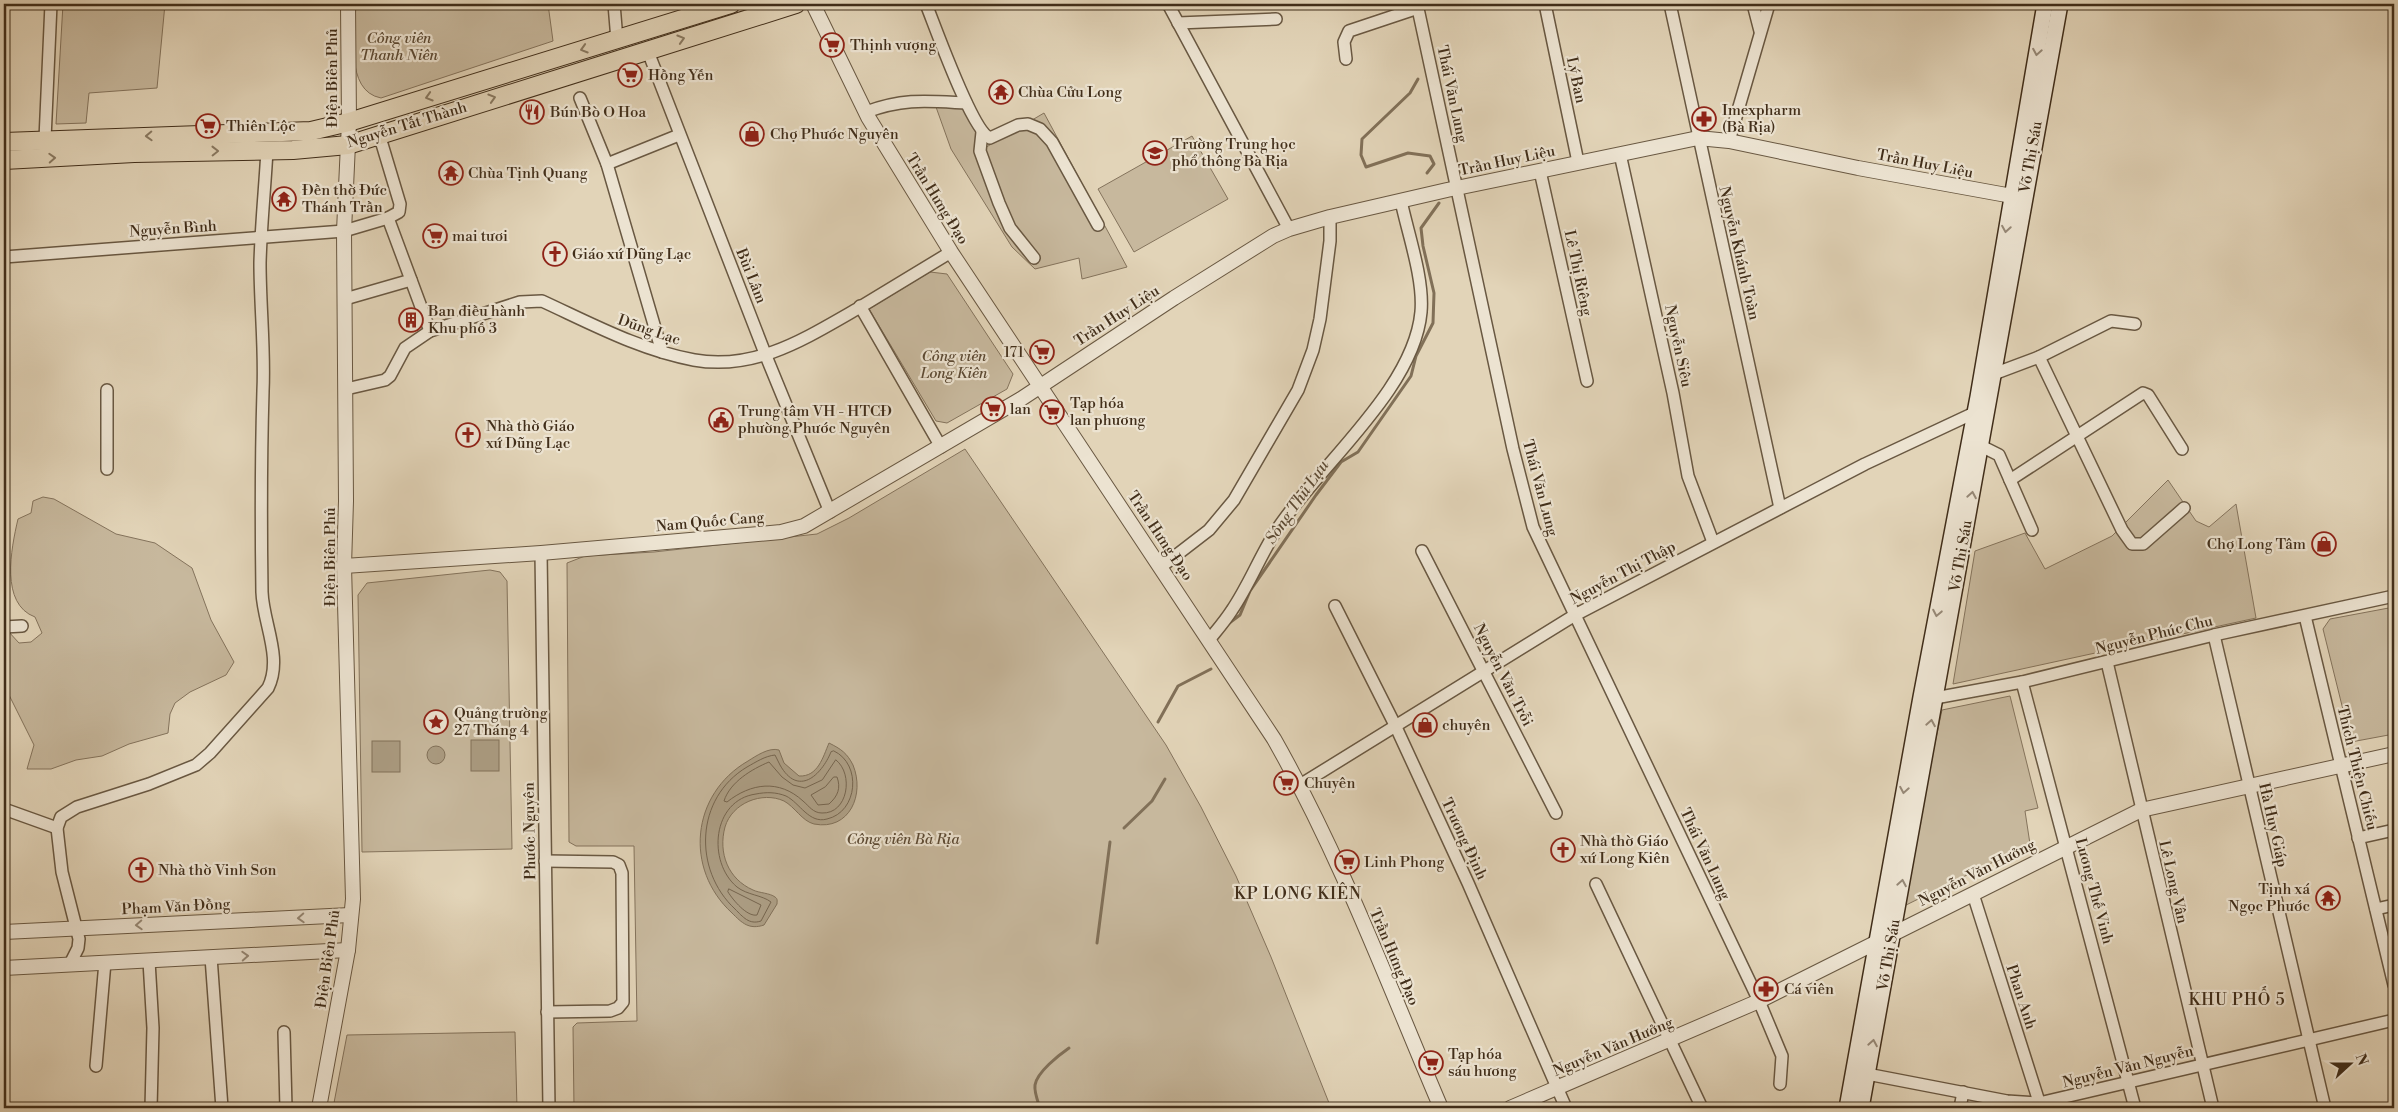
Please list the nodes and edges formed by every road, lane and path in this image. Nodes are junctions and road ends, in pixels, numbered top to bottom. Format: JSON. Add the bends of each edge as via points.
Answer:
{"nodes":[{"id":1,"x":50,"y":4,"type":"edge"},
{"id":2,"x":348,"y":4,"type":"edge"},
{"id":3,"x":614,"y":4,"type":"edge"},
{"id":4,"x":731,"y":4,"type":"edge"},
{"id":5,"x":796,"y":4,"type":"edge"},
{"id":6,"x":812,"y":4,"type":"edge"},
{"id":7,"x":926,"y":4,"type":"edge"},
{"id":8,"x":1168,"y":4,"type":"edge"},
{"id":9,"x":1545,"y":4,"type":"edge"},
{"id":10,"x":1670,"y":4,"type":"edge"},
{"id":11,"x":1754,"y":4,"type":"edge"},
{"id":12,"x":1769,"y":4,"type":"edge"},
{"id":13,"x":2045,"y":4,"type":"edge"},
{"id":14,"x":2060,"y":4,"type":"edge"},
{"id":15,"x":1417,"y":6,"type":"edge"},
{"id":16,"x":1276,"y":19,"type":"dead end"},
{"id":17,"x":1178,"y":23,"type":"junction"},
{"id":18,"x":1760,"y":33,"type":"junction"},
{"id":19,"x":616,"y":40,"type":"junction"},
{"id":20,"x":647,"y":49,"type":"junction"},
{"id":21,"x":1346,"y":59,"type":"dead end"},
{"id":22,"x":580,"y":98,"type":"dead end"},
{"id":23,"x":966,"y":103,"type":"junction"},
{"id":24,"x":866,"y":112,"type":"junction"},
{"id":25,"x":348,"y":122,"type":"junction"},
{"id":26,"x":982,"y":132,"type":"junction"},
{"id":27,"x":379,"y":134,"type":"junction"},
{"id":28,"x":679,"y":135,"type":"junction"},
{"id":29,"x":1698,"y":138,"type":"junction"},
{"id":30,"x":46,"y":139,"type":"junction"},
{"id":31,"x":1729,"y":141,"type":"junction"},
{"id":32,"x":4,"y":142,"type":"edge"},
{"id":33,"x":348,"y":145,"type":"junction"},
{"id":34,"x":267,"y":150,"type":"junction"},
{"id":35,"x":1620,"y":154,"type":"junction"},
{"id":36,"x":4,"y":160,"type":"edge"},
{"id":37,"x":1578,"y":162,"type":"junction"},
{"id":38,"x":607,"y":164,"type":"junction"},
{"id":39,"x":1540,"y":171,"type":"junction"},
{"id":40,"x":1458,"y":188,"type":"junction"},
{"id":41,"x":2017,"y":198,"type":"junction"},
{"id":42,"x":1401,"y":201,"type":"junction"},
{"id":43,"x":1330,"y":217,"type":"junction"},
{"id":44,"x":388,"y":218,"type":"junction"},
{"id":45,"x":1098,"y":225,"type":"dead end"},
{"id":46,"x":1289,"y":229,"type":"junction"},
{"id":47,"x":344,"y":231,"type":"junction"},
{"id":48,"x":262,"y":238,"type":"junction"},
{"id":49,"x":952,"y":252,"type":"junction"},
{"id":50,"x":4,"y":257,"type":"edge"},
{"id":51,"x":1034,"y":258,"type":"dead end"},
{"id":52,"x":411,"y":280,"type":"junction"},
{"id":53,"x":346,"y":299,"type":"junction"},
{"id":54,"x":860,"y":306,"type":"junction"},
{"id":55,"x":2135,"y":324,"type":"dead end"},
{"id":56,"x":430,"y":331,"type":"junction"},
{"id":57,"x":662,"y":352,"type":"junction"},
{"id":58,"x":766,"y":356,"type":"junction"},
{"id":59,"x":2039,"y":357,"type":"junction"},
{"id":60,"x":1991,"y":375,"type":"junction"},
{"id":61,"x":1587,"y":381,"type":"dead end"},
{"id":62,"x":1040,"y":387,"type":"junction"},
{"id":63,"x":346,"y":389,"type":"junction"},
{"id":64,"x":108,"y":390,"type":"dead end"},
{"id":65,"x":1984,"y":394,"type":"junction"},
{"id":66,"x":1974,"y":413,"type":"junction"},
{"id":67,"x":2078,"y":437,"type":"junction"},
{"id":68,"x":1981,"y":446,"type":"junction"},
{"id":69,"x":941,"y":447,"type":"junction"},
{"id":70,"x":2182,"y":449,"type":"dead end"},
{"id":71,"x":107,"y":469,"type":"dead end"},
{"id":72,"x":2010,"y":480,"type":"junction"},
{"id":73,"x":1780,"y":508,"type":"junction"},
{"id":74,"x":2184,"y":508,"type":"dead end"},
{"id":75,"x":830,"y":512,"type":"junction"},
{"id":76,"x":2032,"y":530,"type":"dead end"},
{"id":77,"x":1713,"y":542,"type":"junction"},
{"id":78,"x":1422,"y":551,"type":"dead end"},
{"id":79,"x":541,"y":553,"type":"junction"},
{"id":80,"x":344,"y":566,"type":"junction"},
{"id":81,"x":1161,"y":567,"type":"junction"},
{"id":82,"x":2394,"y":596,"type":"edge"},
{"id":83,"x":1335,"y":606,"type":"dead end"},
{"id":84,"x":1575,"y":615,"type":"junction"},
{"id":85,"x":2304,"y":616,"type":"junction"},
{"id":86,"x":22,"y":626,"type":"dead end"},
{"id":87,"x":4,"y":628,"type":"edge"},
{"id":88,"x":2214,"y":635,"type":"junction"},
{"id":89,"x":1209,"y":640,"type":"junction"},
{"id":90,"x":2108,"y":662,"type":"junction"},
{"id":91,"x":1483,"y":670,"type":"junction"},
{"id":92,"x":2022,"y":682,"type":"junction"},
{"id":93,"x":1928,"y":697,"type":"junction"},
{"id":94,"x":1395,"y":725,"type":"junction"},
{"id":95,"x":2394,"y":754,"type":"edge"},
{"id":96,"x":2341,"y":766,"type":"junction"},
{"id":97,"x":1300,"y":785,"type":"junction"},
{"id":98,"x":2249,"y":786,"type":"junction"},
{"id":99,"x":4,"y":809,"type":"edge"},
{"id":100,"x":2141,"y":810,"type":"junction"},
{"id":101,"x":1556,"y":813,"type":"dead end"},
{"id":102,"x":57,"y":828,"type":"junction"},
{"id":103,"x":2394,"y":830,"type":"edge"},
{"id":104,"x":2358,"y":838,"type":"junction"},
{"id":105,"x":2067,"y":846,"type":"junction"},
{"id":106,"x":545,"y":861,"type":"junction"},
{"id":107,"x":1596,"y":884,"type":"dead end"},
{"id":108,"x":1973,"y":894,"type":"junction"},
{"id":109,"x":2394,"y":905,"type":"edge"},
{"id":110,"x":2376,"y":909,"type":"junction"},
{"id":111,"x":350,"y":915,"type":"junction"},
{"id":112,"x":77,"y":928,"type":"junction"},
{"id":113,"x":4,"y":932,"type":"edge"},
{"id":114,"x":1894,"y":933,"type":"junction"},
{"id":115,"x":1878,"y":941,"type":"junction"},
{"id":116,"x":348,"y":950,"type":"junction"},
{"id":117,"x":211,"y":957,"type":"junction"},
{"id":118,"x":149,"y":961,"type":"junction"},
{"id":119,"x":105,"y":962,"type":"junction"},
{"id":120,"x":70,"y":964,"type":"junction"},
{"id":121,"x":4,"y":968,"type":"edge"},
{"id":122,"x":2394,"y":985,"type":"edge"},
{"id":123,"x":1759,"y":1001,"type":"junction"},
{"id":124,"x":547,"y":1012,"type":"junction"},
{"id":125,"x":2394,"y":1020,"type":"edge"},
{"id":126,"x":284,"y":1032,"type":"dead end"},
{"id":127,"x":1669,"y":1040,"type":"junction"},
{"id":128,"x":2308,"y":1041,"type":"junction"},
{"id":129,"x":2201,"y":1064,"type":"junction"},
{"id":130,"x":96,"y":1066,"type":"dead end"},
{"id":131,"x":1867,"y":1074,"type":"junction"},
{"id":132,"x":2128,"y":1082,"type":"junction"},
{"id":133,"x":1780,"y":1084,"type":"dead end"},
{"id":134,"x":1556,"y":1088,"type":"junction"},
{"id":135,"x":1963,"y":1092,"type":"junction"},
{"id":136,"x":2040,"y":1106,"type":"edge"},
{"id":137,"x":151,"y":1108,"type":"edge"},
{"id":138,"x":222,"y":1108,"type":"edge"},
{"id":139,"x":286,"y":1108,"type":"edge"},
{"id":140,"x":319,"y":1108,"type":"edge"},
{"id":141,"x":548,"y":1108,"type":"edge"},
{"id":142,"x":1441,"y":1108,"type":"edge"},
{"id":143,"x":1510,"y":1108,"type":"edge"},
{"id":144,"x":1566,"y":1108,"type":"edge"},
{"id":145,"x":1702,"y":1108,"type":"edge"},
{"id":146,"x":1847,"y":1108,"type":"edge"},
{"id":147,"x":1861,"y":1108,"type":"edge"},
{"id":148,"x":1960,"y":1108,"type":"edge"},
{"id":149,"x":2135,"y":1108,"type":"edge"},
{"id":150,"x":2213,"y":1108,"type":"edge"},
{"id":151,"x":2325,"y":1108,"type":"edge"}],
"edges":[{"from":1,"to":30,"type":"street"},
{"from":2,"to":25,"type":"street","name":"Điện Biên Phủ"},
{"from":3,"to":19,"type":"street"},
{"from":4,"to":19,"type":"main road","name":"Nguyễn Tất Thành"},
{"from":20,"to":5,"type":"main road","name":"Nguyễn Tất Thành","one_way":true},
{"from":6,"to":24,"type":"street","name":"Trần Hưng Đạo"},
{"from":7,"to":23,"type":"street"},
{"from":8,"to":17,"type":"street"},
{"from":9,"to":37,"type":"street","name":"Lý Ban"},
{"from":10,"to":29,"type":"street","name":"Nguyễn Khánh Toàn"},
{"from":11,"to":18,"type":"street"},
{"from":12,"to":18,"type":"street"},
{"from":13,"to":41,"type":"main road","name":"Võ Thị Sáu","one_way":true},
{"from":14,"to":41,"type":"main road","name":"Võ Thị Sáu"},
{"from":15,"to":21,"type":"street","via":[[1349,31],[1344,42]]},
{"from":15,"to":40,"type":"street","name":"Thái Văn Lung"},
{"from":16,"to":17,"type":"street"},
{"from":17,"to":46,"type":"street"},
{"from":18,"to":31,"type":"street"},
{"from":19,"to":25,"type":"main road","name":"Nguyễn Tất Thành","one_way":true},
{"from":27,"to":20,"type":"main road","name":"Nguyễn Tất Thành","one_way":true},
{"from":20,"to":28,"type":"street","name":"Bùi Lâm"},
{"from":22,"to":38,"type":"street"},
{"from":23,"to":24,"type":"street","via":[[910,100]]},
{"from":23,"to":26,"type":"street"},
{"from":24,"to":49,"type":"street","name":"Trần Hưng Đạo"},
{"from":25,"to":30,"type":"main road","name":"Nguyễn Tất Thành","one_way":true,"via":[[311,131]]},
{"from":25,"to":33,"type":"street","name":"Điện Biên Phủ"},
{"from":26,"to":45,"type":"street","via":[[990,138],[1018,125],[1028,124],[1040,129],[1052,142]]},
{"from":26,"to":51,"type":"street","via":[[980,151],[999,203],[1010,228]]},
{"from":27,"to":33,"type":"main road","name":"Nguyễn Tất Thành"},
{"from":27,"to":44,"type":"street","via":[[400,204],[399,212]]},
{"from":28,"to":38,"type":"street"},
{"from":28,"to":58,"type":"street","name":"Bùi Lâm"},
{"from":29,"to":31,"type":"street","name":"Trần Huy Liệu"},
{"from":29,"to":35,"type":"street","name":"Trần Huy Liệu"},
{"from":29,"to":73,"type":"street","name":"Nguyễn Khánh Toàn"},
{"from":30,"to":32,"type":"main road","name":"Nguyễn Tất Thành"},
{"from":31,"to":41,"type":"street","name":"Trần Huy Liệu"},
{"from":33,"to":34,"type":"main road","name":"Nguyễn Tất Thành"},
{"from":33,"to":47,"type":"street","name":"Điện Biên Phủ"},
{"from":36,"to":34,"type":"main road","name":"Nguyễn Tất Thành","one_way":true},
{"from":34,"to":48,"type":"street"},
{"from":35,"to":37,"type":"street","name":"Trần Huy Liệu"},
{"from":35,"to":77,"type":"street","name":"Nguyễn Siêu","via":[[1688,476]]},
{"from":37,"to":39,"type":"street","name":"Trần Huy Liệu"},
{"from":38,"to":57,"type":"street"},
{"from":39,"to":40,"type":"street","name":"Trần Huy Liệu"},
{"from":39,"to":61,"type":"street","name":"Lê Thị Riêng"},
{"from":40,"to":42,"type":"street","name":"Trần Huy Liệu"},
{"from":40,"to":84,"type":"street","name":"Thái Văn Lung","via":[[1528,509],[1542,550]]},
{"from":41,"to":60,"type":"main road","name":"Võ Thị Sáu"},
{"from":41,"to":65,"type":"main road","name":"Võ Thị Sáu","one_way":true},
{"from":42,"to":43,"type":"street","name":"Trần Huy Liệu"},
{"from":42,"to":89,"type":"street","via":[[1419,283],[1421,312],[1411,347],[1401,369],[1358,431],[1277,530],[1233,610]]},
{"from":43,"to":46,"type":"street","name":"Trần Huy Liệu"},
{"from":43,"to":81,"type":"street","via":[[1320,319],[1298,390],[1234,500],[1209,530]]},
{"from":44,"to":47,"type":"street","name":"Nguyễn Bình"},
{"from":44,"to":52,"type":"street"},
{"from":46,"to":62,"type":"street","name":"Trần Huy Liệu","via":[[1174,298]]},
{"from":47,"to":48,"type":"street","name":"Nguyễn Bình"},
{"from":47,"to":53,"type":"street","name":"Điện Biên Phủ"},
{"from":48,"to":50,"type":"street","name":"Nguyễn Bình"},
{"from":48,"to":102,"type":"street","via":[[262,567],[264,619],[274,660],[273,679],[210,754],[196,765],[77,807],[61,817]]},
{"from":49,"to":54,"type":"street","name":"Dũng Lạc"},
{"from":49,"to":62,"type":"street","name":"Trần Hưng Đạo"},
{"from":52,"to":53,"type":"street"},
{"from":52,"to":56,"type":"street"},
{"from":53,"to":63,"type":"street","name":"Điện Biên Phủ"},
{"from":54,"to":58,"type":"street","name":"Dũng Lạc","via":[[802,341]]},
{"from":54,"to":69,"type":"street"},
{"from":55,"to":59,"type":"street","via":[[2111,321]]},
{"from":56,"to":57,"type":"street","name":"Dũng Lạc","via":[[533,300]]},
{"from":56,"to":63,"type":"street","name":"Dũng Lạc","via":[[405,348],[385,380]]},
{"from":57,"to":58,"type":"street","name":"Dũng Lạc","via":[[716,361]]},
{"from":58,"to":75,"type":"street","name":"Bùi Lâm"},
{"from":59,"to":60,"type":"street"},
{"from":59,"to":67,"type":"street"},
{"from":60,"to":65,"type":"main road","name":"Võ Thị Sáu"},
{"from":62,"to":69,"type":"street","name":"Nam Quốc Cang"},
{"from":62,"to":81,"type":"street","name":"Trần Hưng Đạo"},
{"from":63,"to":80,"type":"street","name":"Điện Biên Phủ"},
{"from":64,"to":71,"type":"street"},
{"from":65,"to":66,"type":"main road","name":"Võ Thị Sáu"},
{"from":65,"to":68,"type":"main road","name":"Võ Thị Sáu"},
{"from":66,"to":73,"type":"street","name":"Nguyễn Thị Thập"},
{"from":66,"to":93,"type":"main road","name":"Võ Thị Sáu","one_way":true},
{"from":67,"to":70,"type":"street","via":[[2143,393],[2148,395]]},
{"from":67,"to":72,"type":"street"},
{"from":67,"to":74,"type":"street","via":[[2122,530],[2132,544],[2143,544]]},
{"from":68,"to":72,"type":"street","via":[[1999,455]]},
{"from":93,"to":68,"type":"main road","name":"Võ Thị Sáu","one_way":true},
{"from":69,"to":75,"type":"street","name":"Nam Quốc Cang"},
{"from":72,"to":76,"type":"street"},
{"from":73,"to":77,"type":"street","name":"Nguyễn Thị Thập"},
{"from":75,"to":79,"type":"street","name":"Nam Quốc Cang","via":[[804,526],[781,532]]},
{"from":77,"to":84,"type":"street","name":"Nguyễn Thị Thập"},
{"from":78,"to":91,"type":"street","name":"Nguyễn Văn Trỗi"},
{"from":79,"to":80,"type":"street","name":"Nam Quốc Cang"},
{"from":79,"to":106,"type":"street","name":"Phước Nguyên"},
{"from":80,"to":111,"type":"street","name":"Điện Biên Phủ","via":[[353,899]]},
{"from":81,"to":89,"type":"street","name":"Trần Hưng Đạo"},
{"from":82,"to":85,"type":"street","name":"Nguyễn Phúc Chu"},
{"from":83,"to":94,"type":"street","name":"Trương Định"},
{"from":84,"to":91,"type":"street","name":"Nguyễn Thị Thập"},
{"from":84,"to":123,"type":"street","name":"Thái Văn Lung"},
{"from":85,"to":88,"type":"street","name":"Nguyễn Phúc Chu"},
{"from":85,"to":96,"type":"street","name":"Thích Thiện Chiếu"},
{"from":86,"to":87,"type":"street"},
{"from":88,"to":90,"type":"street","name":"Nguyễn Phúc Chu"},
{"from":88,"to":98,"type":"street","name":"Hà Huy Giáp"},
{"from":89,"to":97,"type":"street","name":"Trần Hưng Đạo"},
{"from":90,"to":92,"type":"street","name":"Nguyễn Phúc Chu"},
{"from":90,"to":100,"type":"street","name":"Lê Long Vân"},
{"from":91,"to":94,"type":"street","name":"Nguyễn Thị Thập"},
{"from":91,"to":101,"type":"street","name":"Nguyễn Văn Trỗi"},
{"from":92,"to":93,"type":"street","name":"Nguyễn Phúc Chu"},
{"from":92,"to":105,"type":"street","name":"Lương Thế Vinh"},
{"from":114,"to":93,"type":"main road","name":"Võ Thị Sáu","one_way":true},
{"from":93,"to":115,"type":"main road","name":"Võ Thị Sáu","one_way":true},
{"from":94,"to":97,"type":"street","name":"Nguyễn Thị Thập"},
{"from":94,"to":134,"type":"street","name":"Trương Định","via":[[1468,883]]},
{"from":95,"to":96,"type":"street","name":"Nguyễn Văn Hưởng"},
{"from":96,"to":98,"type":"street","name":"Nguyễn Văn Hưởng"},
{"from":96,"to":104,"type":"street","name":"Thích Thiện Chiếu"},
{"from":97,"to":142,"type":"street","name":"Trần Hưng Đạo","via":[[1332,851]]},
{"from":98,"to":100,"type":"street","name":"Nguyễn Văn Hưởng"},
{"from":98,"to":128,"type":"street","name":"Hà Huy Giáp"},
{"from":99,"to":102,"type":"street"},
{"from":100,"to":105,"type":"street","name":"Nguyễn Văn Hưởng"},
{"from":100,"to":129,"type":"street","name":"Lê Long Vân"},
{"from":102,"to":112,"type":"street","via":[[62,872]]},
{"from":103,"to":104,"type":"street"},
{"from":104,"to":110,"type":"street","name":"Thích Thiện Chiếu"},
{"from":105,"to":108,"type":"street","name":"Nguyễn Văn Hưởng"},
{"from":105,"to":132,"type":"street","name":"Lương Thế Vinh"},
{"from":106,"to":124,"type":"street","name":"Phước Nguyên"},
{"from":106,"to":124,"type":"street","via":[[613,862],[619,865],[622,873],[623,1002],[610,1011]]},
{"from":107,"to":127,"type":"street"},
{"from":108,"to":114,"type":"street","name":"Nguyễn Văn Hưởng"},
{"from":108,"to":136,"type":"street","name":"Phan Anh"},
{"from":109,"to":110,"type":"street"},
{"from":110,"to":122,"type":"street","name":"Thích Thiện Chiếu"},
{"from":111,"to":112,"type":"street","name":"Phạm Văn Đồng","one_way":true},
{"from":111,"to":116,"type":"street","name":"Điện Biên Phủ"},
{"from":112,"to":113,"type":"street","name":"Phạm Văn Đồng"},
{"from":112,"to":120,"type":"street","via":[[78,948]]},
{"from":114,"to":115,"type":"street","name":"Nguyễn Văn Hưởng"},
{"from":131,"to":114,"type":"main road","name":"Võ Thị Sáu","one_way":true},
{"from":115,"to":123,"type":"street","name":"Nguyễn Văn Hưởng"},
{"from":115,"to":146,"type":"main road","name":"Võ Thị Sáu"},
{"from":117,"to":116,"type":"street","one_way":true},
{"from":116,"to":140,"type":"street","name":"Điện Biên Phủ"},
{"from":117,"to":118,"type":"street"},
{"from":117,"to":138,"type":"street"},
{"from":118,"to":119,"type":"street"},
{"from":118,"to":137,"type":"street","via":[[153,1028]]},
{"from":119,"to":120,"type":"street"},
{"from":119,"to":130,"type":"street"},
{"from":120,"to":121,"type":"street"},
{"from":123,"to":127,"type":"street","name":"Nguyễn Văn Hưởng"},
{"from":123,"to":133,"type":"street","name":"Thái Văn Lung","via":[[1782,1056]]},
{"from":124,"to":141,"type":"street","name":"Phước Nguyên"},
{"from":125,"to":128,"type":"street","name":"Nguyễn Văn Nguyễn"},
{"from":126,"to":139,"type":"street"},
{"from":127,"to":134,"type":"street","name":"Nguyễn Văn Hưởng"},
{"from":127,"to":145,"type":"street"},
{"from":128,"to":129,"type":"street","name":"Nguyễn Văn Nguyễn"},
{"from":128,"to":151,"type":"street","name":"Hà Huy Giáp"},
{"from":129,"to":132,"type":"street","name":"Nguyễn Văn Nguyễn"},
{"from":129,"to":150,"type":"street","name":"Lê Long Vân"},
{"from":131,"to":135,"type":"street","name":"Nguyễn Văn Nguyễn"},
{"from":131,"to":147,"type":"main road","name":"Võ Thị Sáu"},
{"from":132,"to":136,"type":"street","name":"Nguyễn Văn Nguyễn"},
{"from":132,"to":149,"type":"street","name":"Lương Thế Vinh"},
{"from":134,"to":143,"type":"street","name":"Nguyễn Văn Hưởng"},
{"from":134,"to":144,"type":"street","name":"Trương Định"},
{"from":135,"to":136,"type":"street","name":"Nguyễn Văn Nguyễn"},
{"from":135,"to":148,"type":"street"}]}
